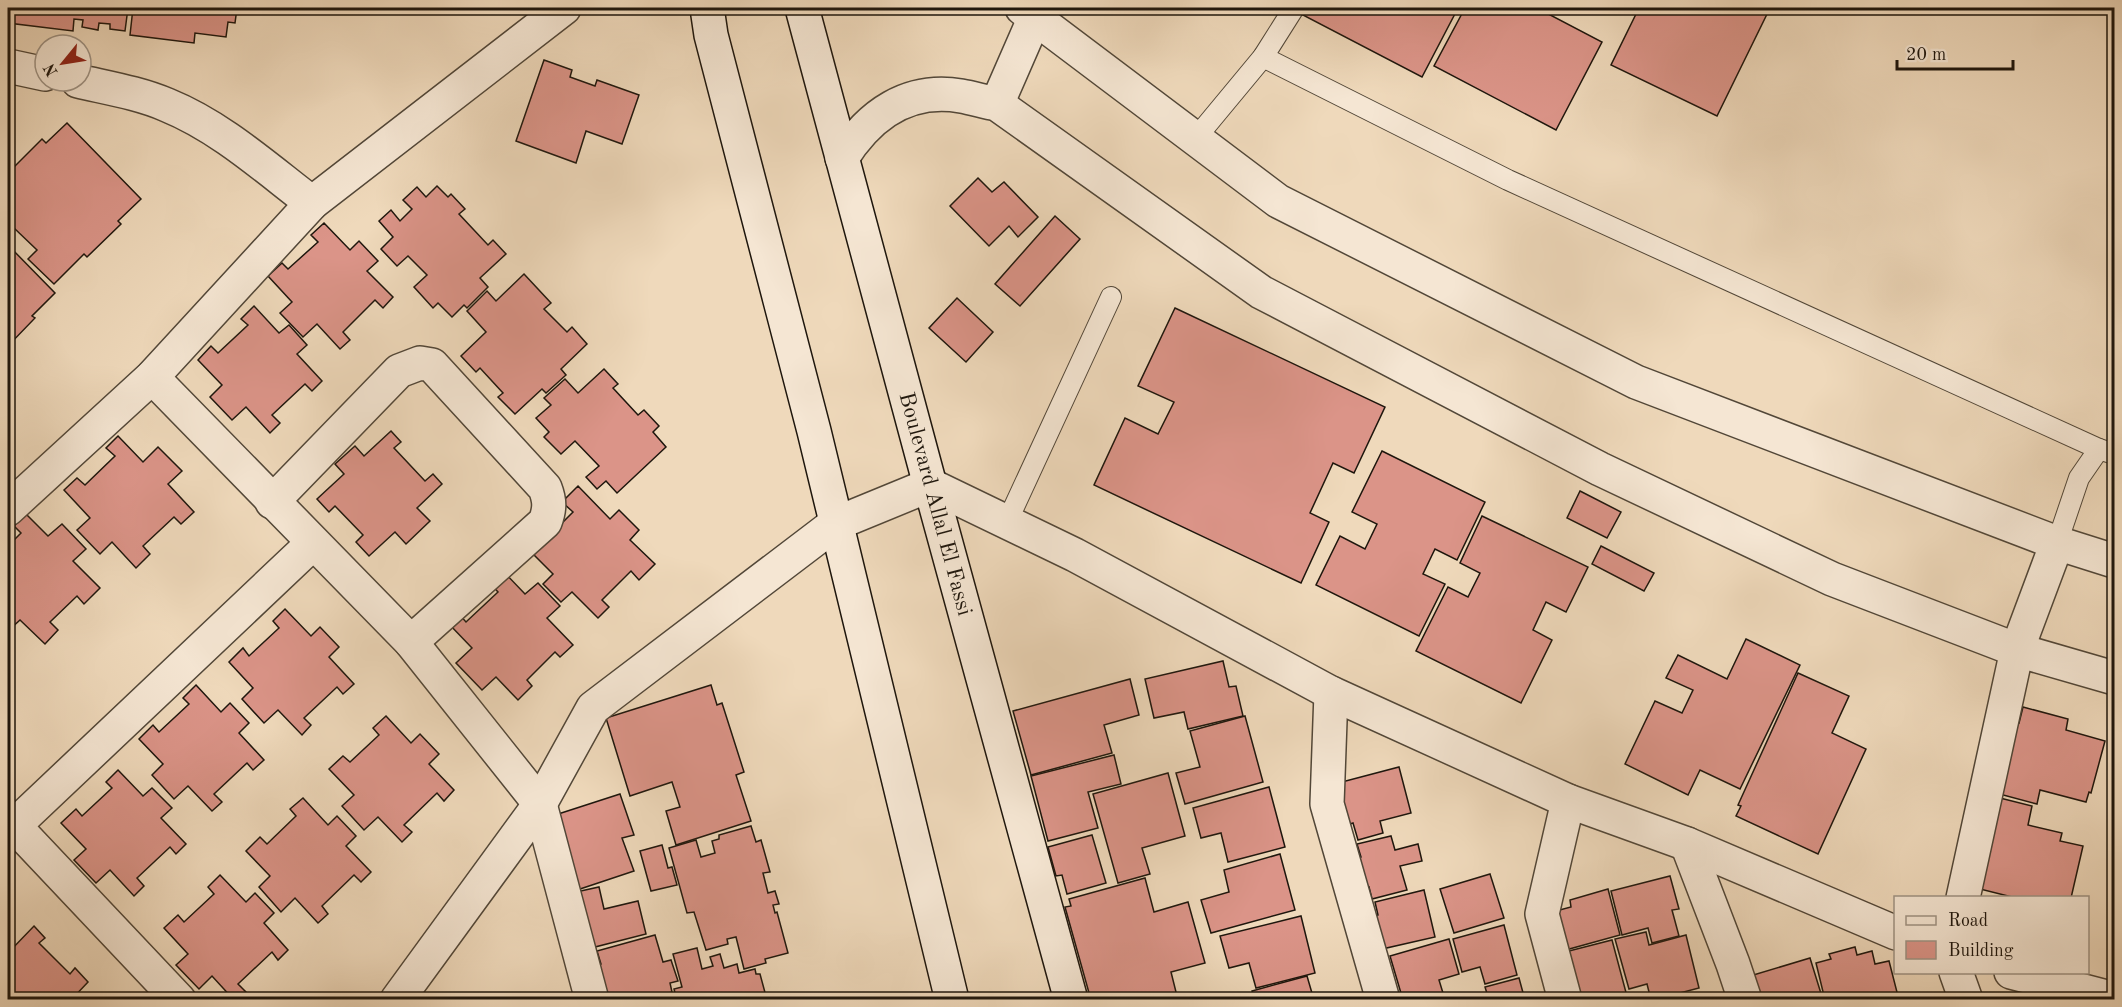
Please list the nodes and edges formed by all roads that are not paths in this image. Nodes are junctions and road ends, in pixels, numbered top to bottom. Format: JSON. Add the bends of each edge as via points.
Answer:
{"nodes":[{"id":1,"x":564,"y":8,"type":"edge"},
{"id":2,"x":707,"y":8,"type":"edge"},
{"id":3,"x":802,"y":8,"type":"edge"},
{"id":4,"x":1294,"y":8,"type":"edge"},
{"id":5,"x":1028,"y":12,"type":"edge"},
{"id":6,"x":1263,"y":57,"type":"junction"},
{"id":7,"x":8,"y":66,"type":"edge"},
{"id":8,"x":33,"y":71,"type":"edge"},
{"id":9,"x":93,"y":84,"type":"edge"},
{"id":10,"x":997,"y":104,"type":"junction"},
{"id":11,"x":1195,"y":139,"type":"junction"},
{"id":12,"x":842,"y":158,"type":"junction"},
{"id":13,"x":312,"y":203,"type":"junction"},
{"id":14,"x":1111,"y":297,"type":"dead end"},
{"id":15,"x":152,"y":377,"type":"junction"},
{"id":16,"x":2107,"y":452,"type":"edge"},
{"id":17,"x":930,"y":485,"type":"junction"},
{"id":18,"x":272,"y":502,"type":"junction"},
{"id":19,"x":8,"y":509,"type":"edge"},
{"id":20,"x":1007,"y":522,"type":"junction"},
{"id":21,"x":835,"y":524,"type":"junction"},
{"id":22,"x":313,"y":543,"type":"junction"},
{"id":23,"x":2057,"y":543,"type":"junction"},
{"id":24,"x":2115,"y":561,"type":"edge"},
{"id":25,"x":411,"y":642,"type":"junction"},
{"id":26,"x":2016,"y":650,"type":"junction"},
{"id":27,"x":2115,"y":678,"type":"edge"},
{"id":28,"x":1331,"y":693,"type":"junction"},
{"id":29,"x":1568,"y":801,"type":"junction"},
{"id":30,"x":540,"y":804,"type":"junction"},
{"id":31,"x":11,"y":822,"type":"edge"},
{"id":32,"x":1687,"y":844,"type":"junction"},
{"id":33,"x":1962,"y":896,"type":"edge"},
{"id":34,"x":1894,"y":932,"type":"edge"},
{"id":35,"x":1957,"y":974,"type":"edge"},
{"id":36,"x":2018,"y":974,"type":"edge"},
{"id":37,"x":179,"y":999,"type":"edge"},
{"id":38,"x":397,"y":999,"type":"edge"},
{"id":39,"x":592,"y":999,"type":"edge"},
{"id":40,"x":952,"y":999,"type":"edge"},
{"id":41,"x":1071,"y":999,"type":"edge"},
{"id":42,"x":1383,"y":999,"type":"edge"},
{"id":43,"x":1566,"y":999,"type":"edge"},
{"id":44,"x":1745,"y":999,"type":"edge"},
{"id":45,"x":1966,"y":999,"type":"edge"},
{"id":46,"x":2115,"y":999,"type":"edge"}],
"edges":[{"from":1,"to":13,"type":"street"},
{"from":2,"to":21,"type":"street"},
{"from":3,"to":12,"type":"street","name":"Boulevard Allal El Fassi"},
{"from":4,"to":6,"type":"lane"},
{"from":5,"to":10,"type":"street"},
{"from":5,"to":11,"type":"street"},
{"from":6,"to":11,"type":"lane"},
{"from":6,"to":16,"type":"lane","via":[[1508,180]]},
{"from":7,"to":8,"type":"street"},
{"from":9,"to":13,"type":"street","via":[[138,94],[192,116]]},
{"from":10,"to":12,"type":"street","via":[[940,95],[902,102],[867,124]]},
{"from":10,"to":26,"type":"street","via":[[1261,292],[1600,469],[1832,579]]},
{"from":11,"to":23,"type":"street","via":[[1278,201],[1636,382]]},
{"from":12,"to":17,"type":"street","name":"Boulevard Allal El Fassi"},
{"from":13,"to":15,"type":"street"},
{"from":14,"to":20,"type":"lane"},
{"from":15,"to":18,"type":"street"},
{"from":15,"to":19,"type":"street"},
{"from":16,"to":23,"type":"lane","via":[[2079,478]]},
{"from":17,"to":20,"type":"street"},
{"from":17,"to":21,"type":"street"},
{"from":17,"to":41,"type":"street","name":"Boulevard Allal El Fassi"},
{"from":18,"to":22,"type":"street"},
{"from":18,"to":25,"type":"street","via":[[399,371],[420,363],[432,364],[545,488],[550,510],[545,522]]},
{"from":20,"to":28,"type":"street"},
{"from":21,"to":30,"type":"street","via":[[593,708]]},
{"from":21,"to":40,"type":"street"},
{"from":22,"to":25,"type":"street"},
{"from":22,"to":31,"type":"street"},
{"from":23,"to":24,"type":"street"},
{"from":23,"to":26,"type":"street"},
{"from":25,"to":30,"type":"street"},
{"from":26,"to":27,"type":"street"},
{"from":26,"to":33,"type":"street"},
{"from":28,"to":29,"type":"street"},
{"from":28,"to":42,"type":"street","via":[[1327,804]]},
{"from":29,"to":32,"type":"street"},
{"from":29,"to":43,"type":"street","via":[[1542,914]]},
{"from":30,"to":38,"type":"street"},
{"from":30,"to":39,"type":"street"},
{"from":31,"to":37,"type":"street"},
{"from":32,"to":34,"type":"street"},
{"from":32,"to":44,"type":"street"},
{"from":35,"to":45,"type":"street"},
{"from":36,"to":46,"type":"street"}]}
